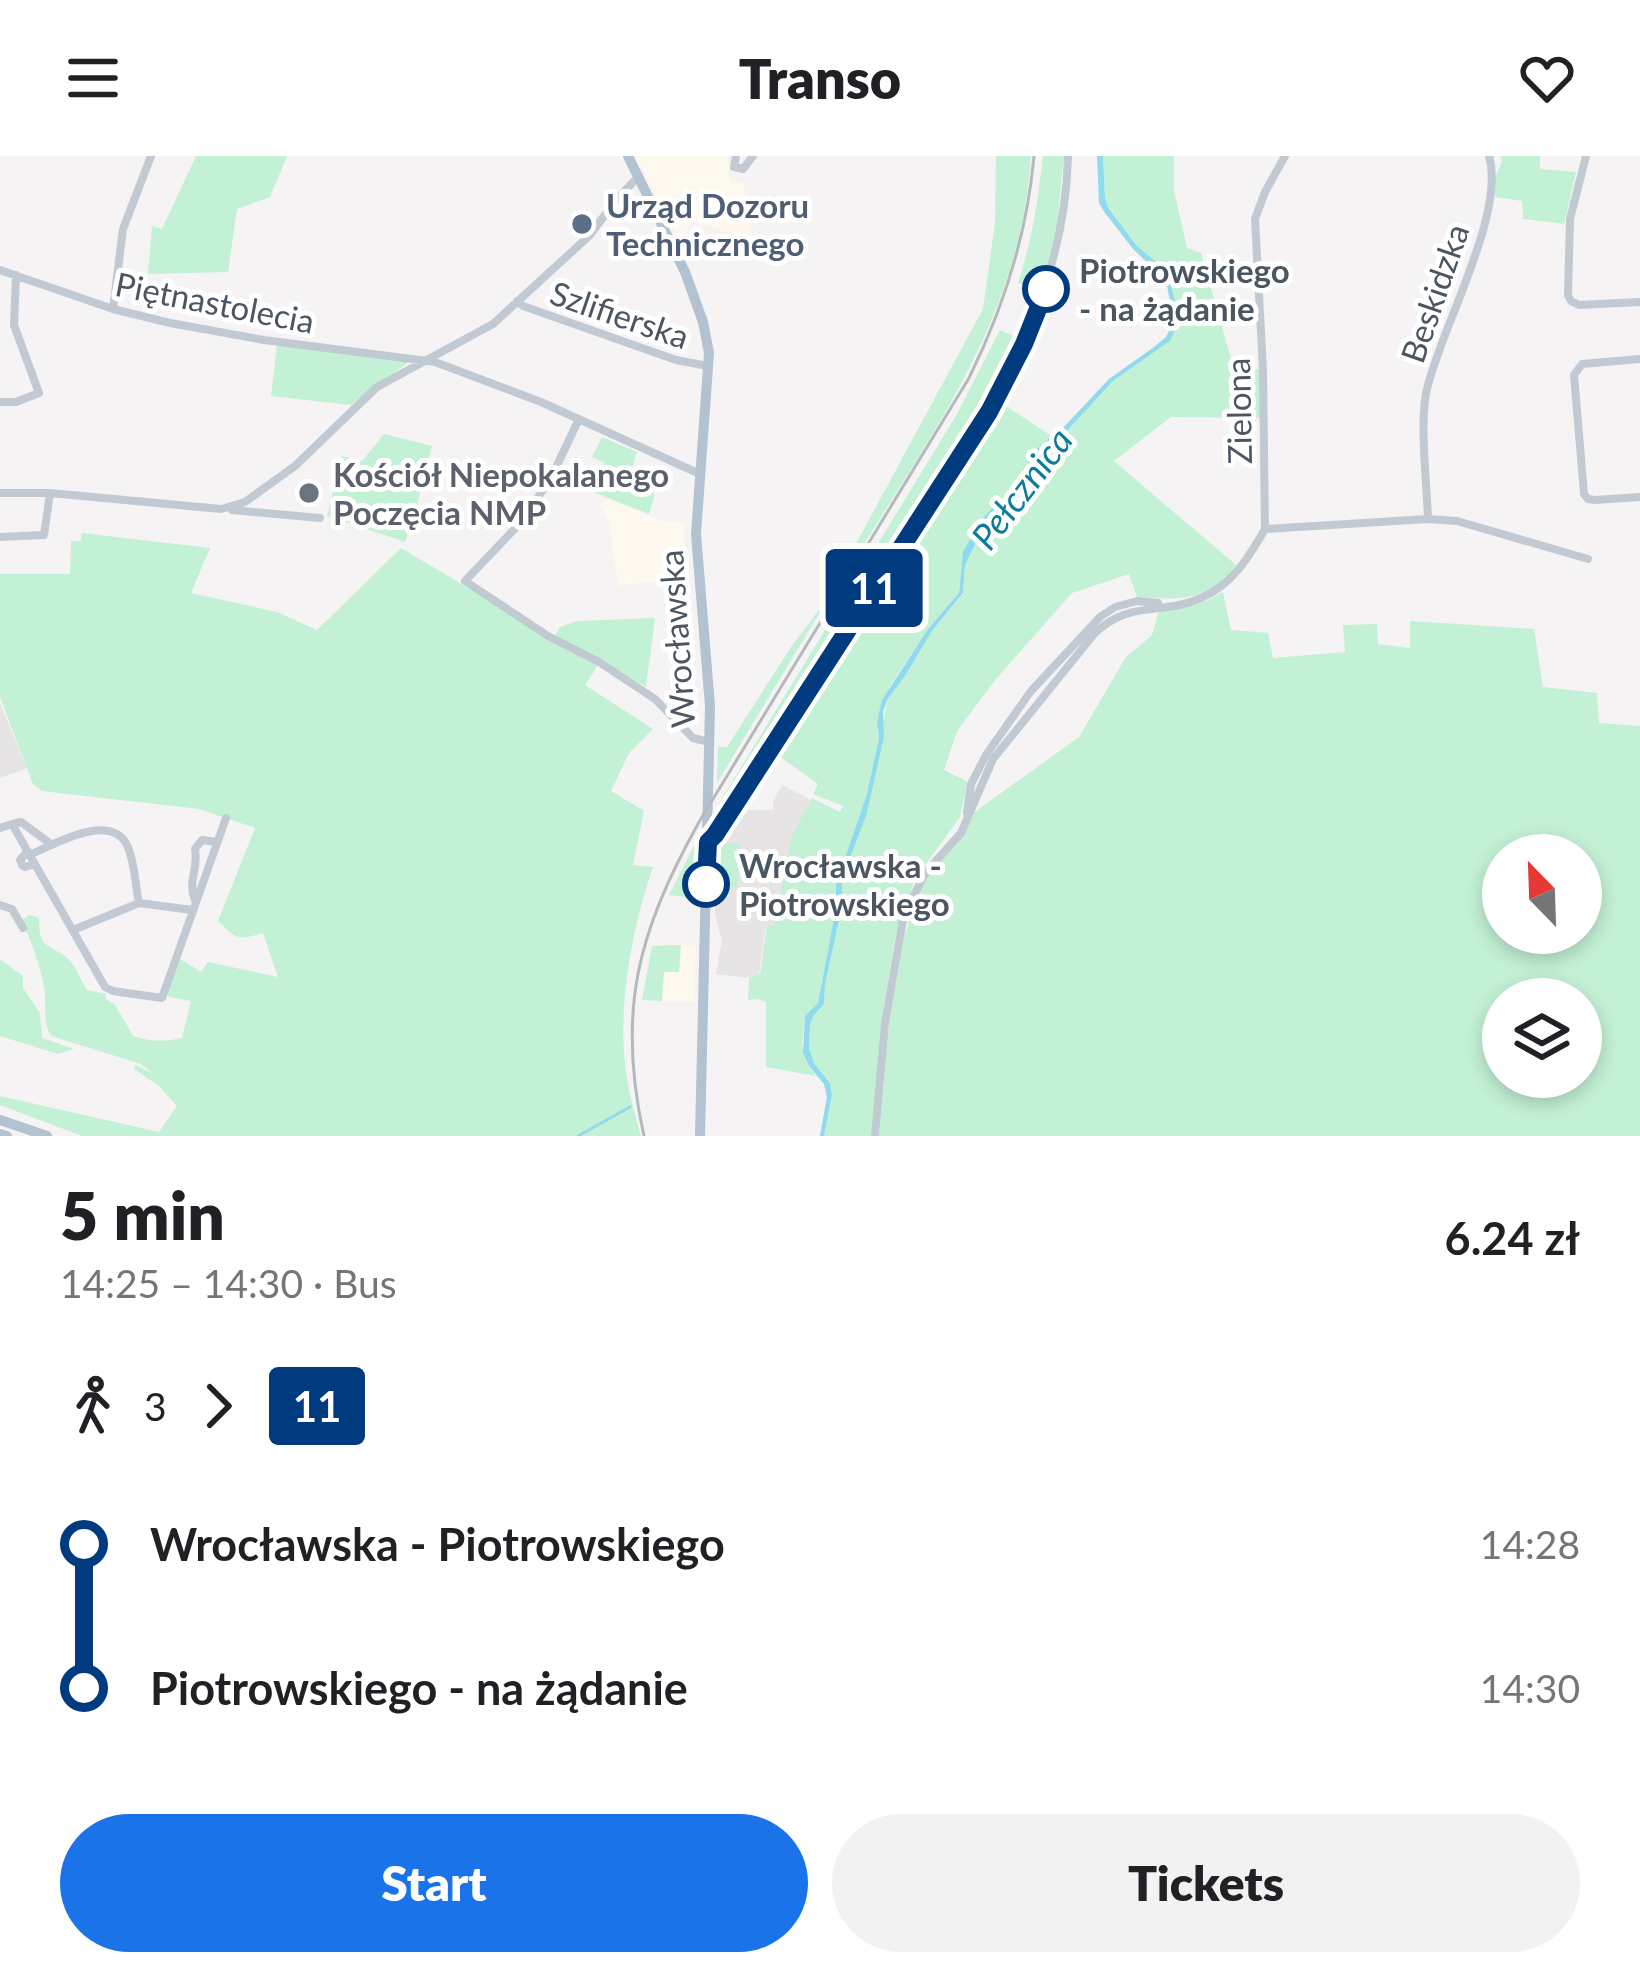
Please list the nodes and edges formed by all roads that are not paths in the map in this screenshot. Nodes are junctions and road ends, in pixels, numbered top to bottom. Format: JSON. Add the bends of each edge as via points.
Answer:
{"nodes":[{"id":1,"x":151,"y":156,"type":"edge"},
{"id":2,"x":628,"y":156,"type":"edge"},
{"id":3,"x":736,"y":156,"type":"edge"},
{"id":4,"x":752,"y":156,"type":"edge"},
{"id":5,"x":1068,"y":156,"type":"edge"},
{"id":6,"x":1285,"y":156,"type":"edge"},
{"id":7,"x":1489,"y":156,"type":"edge"},
{"id":8,"x":1586,"y":156,"type":"edge"},
{"id":9,"x":638,"y":178,"type":"junction"},
{"id":10,"x":0,"y":269,"type":"edge"},
{"id":11,"x":16,"y":275,"type":"junction"},
{"id":12,"x":518,"y":302,"type":"junction"},
{"id":13,"x":1640,"y":302,"type":"edge"},
{"id":14,"x":113,"y":310,"type":"junction"},
{"id":15,"x":426,"y":359,"type":"junction"},
{"id":16,"x":1640,"y":359,"type":"edge"},
{"id":17,"x":710,"y":366,"type":"junction"},
{"id":18,"x":0,"y":402,"type":"edge"},
{"id":19,"x":578,"y":421,"type":"junction"},
{"id":20,"x":700,"y":474,"type":"junction"},
{"id":21,"x":0,"y":493,"type":"edge"},
{"id":22,"x":50,"y":493,"type":"junction"},
{"id":23,"x":1640,"y":497,"type":"edge"},
{"id":24,"x":221,"y":509,"type":"junction"},
{"id":25,"x":320,"y":518,"type":"dead end"},
{"id":26,"x":1428,"y":520,"type":"junction"},
{"id":27,"x":1265,"y":529,"type":"junction"},
{"id":28,"x":0,"y":537,"type":"edge"},
{"id":29,"x":1588,"y":559,"type":"dead end"},
{"id":30,"x":710,"y":742,"type":"junction"},
{"id":31,"x":728,"y":815,"type":"junction"},
{"id":32,"x":226,"y":818,"type":"dead end"},
{"id":33,"x":708,"y":823,"type":"junction"},
{"id":34,"x":12,"y":824,"type":"junction"},
{"id":35,"x":0,"y":828,"type":"edge"},
{"id":36,"x":217,"y":842,"type":"junction"},
{"id":37,"x":708,"y":842,"type":"junction"},
{"id":38,"x":53,"y":845,"type":"junction"},
{"id":39,"x":30,"y":857,"type":"junction"},
{"id":40,"x":139,"y":903,"type":"junction"},
{"id":41,"x":0,"y":905,"type":"edge"},
{"id":42,"x":193,"y":905,"type":"junction"},
{"id":43,"x":23,"y":928,"type":"dead end"},
{"id":44,"x":73,"y":930,"type":"junction"},
{"id":45,"x":0,"y":1120,"type":"edge"},
{"id":46,"x":47,"y":1136,"type":"edge"},
{"id":47,"x":700,"y":1136,"type":"edge"},
{"id":48,"x":875,"y":1136,"type":"edge"}],
"edges":[{"from":1,"to":14,"type":"street","via":[[123,229]]},
{"from":2,"to":9,"type":"main road","name":"Wrocławska"},
{"from":3,"to":4,"type":"street","via":[[734,167],[743,169]]},
{"from":5,"to":31,"type":"street","via":[[1048,282],[1015,362]]},
{"from":6,"to":27,"type":"street","name":"Zielona","via":[[1255,219]]},
{"from":7,"to":26,"type":"street","name":"Beskidzka","via":[[1491,196],[1426,393]]},
{"from":8,"to":13,"type":"street","via":[[1570,219],[1568,295],[1579,305]]},
{"from":9,"to":12,"type":"street"},
{"from":9,"to":17,"type":"main road","name":"Wrocławska","via":[[696,297]]},
{"from":10,"to":11,"type":"street","name":"Piętnastolecia"},
{"from":11,"to":14,"type":"street","name":"Piętnastolecia"},
{"from":11,"to":18,"type":"street","via":[[14,325],[39,393]]},
{"from":12,"to":15,"type":"street"},
{"from":12,"to":17,"type":"street","name":"Szlifierska"},
{"from":14,"to":15,"type":"street","name":"Piętnastolecia","via":[[264,340]]},
{"from":15,"to":19,"type":"street","name":"Piętnastolecia"},
{"from":15,"to":24,"type":"street","via":[[377,387],[266,488]]},
{"from":16,"to":23,"type":"street","via":[[1582,364],[1574,375],[1584,494]]},
{"from":17,"to":20,"type":"main road","name":"Wrocławska"},
{"from":19,"to":20,"type":"street","name":"Piętnastolecia"},
{"from":19,"to":30,"type":"street","via":[[524,519],[465,581],[655,699],[692,738]]},
{"from":20,"to":30,"type":"main road","name":"Wrocławska"},
{"from":21,"to":22,"type":"street"},
{"from":22,"to":24,"type":"street"},
{"from":22,"to":28,"type":"street","via":[[44,535]]},
{"from":24,"to":25,"type":"street"},
{"from":26,"to":27,"type":"street"},
{"from":26,"to":29,"type":"street"},
{"from":27,"to":48,"type":"street","via":[[1227,582],[1204,597],[1171,605],[1137,601],[1100,617],[1031,691],[986,755],[971,784],[966,822],[904,914]]},
{"from":30,"to":33,"type":"main road","name":"Wrocławska"},
{"from":31,"to":33,"type":"street"},
{"from":31,"to":37,"type":"street"},
{"from":32,"to":36,"type":"street"},
{"from":33,"to":37,"type":"main road","name":"Wrocławska"},
{"from":34,"to":35,"type":"street"},
{"from":34,"to":38,"type":"street"},
{"from":34,"to":39,"type":"street"},
{"from":36,"to":42,"type":"street"},
{"from":36,"to":42,"type":"street","via":[[202,840],[195,849]]},
{"from":37,"to":47,"type":"main road","name":"Wrocławska"},
{"from":38,"to":39,"type":"street"},
{"from":38,"to":40,"type":"street","via":[[97,828],[114,832],[126,842]]},
{"from":39,"to":44,"type":"street"},
{"from":40,"to":42,"type":"street"},
{"from":40,"to":44,"type":"street"},
{"from":41,"to":43,"type":"street"},
{"from":42,"to":44,"type":"street","via":[[162,998],[105,987]]},
{"from":45,"to":46,"type":"main road"}]}
